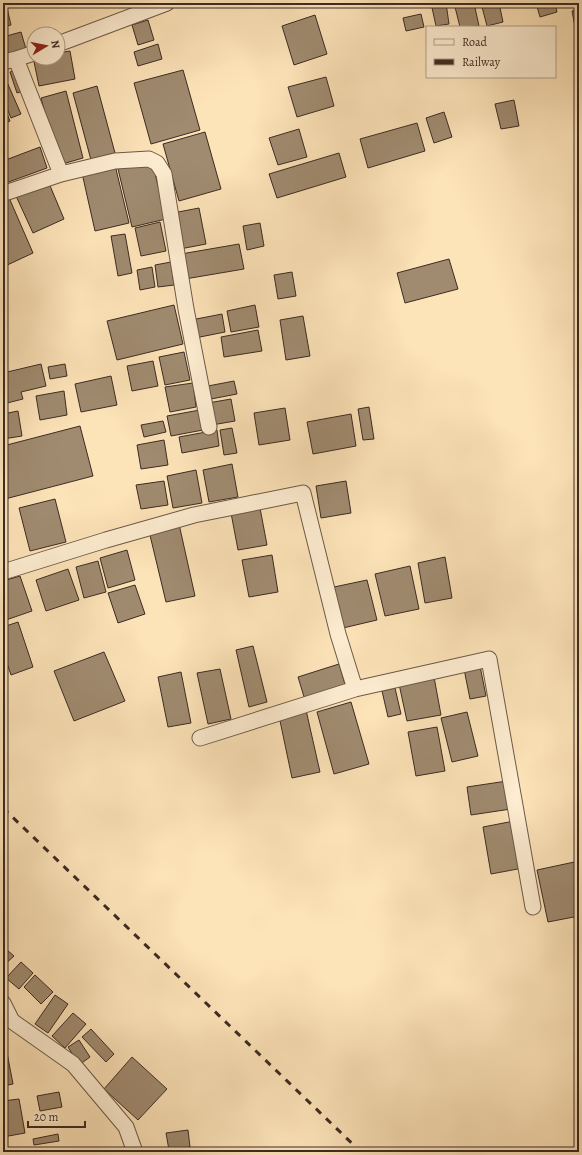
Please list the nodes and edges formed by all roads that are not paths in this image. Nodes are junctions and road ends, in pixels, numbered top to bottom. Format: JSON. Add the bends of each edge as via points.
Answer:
{"nodes":[{"id":1,"x":168,"y":3,"type":"edge"},
{"id":2,"x":66,"y":41,"type":"edge"},
{"id":3,"x":26,"y":55,"type":"edge"},
{"id":4,"x":10,"y":61,"type":"edge"},
{"id":5,"x":61,"y":174,"type":"junction"},
{"id":6,"x":8,"y":192,"type":"dead end"},
{"id":7,"x":209,"y":427,"type":"dead end"},
{"id":8,"x":3,"y":572,"type":"edge"},
{"id":9,"x":355,"y":690,"type":"junction"},
{"id":10,"x":200,"y":738,"type":"dead end"},
{"id":11,"x":533,"y":907,"type":"dead end"},
{"id":12,"x":3,"y":1003,"type":"edge"},
{"id":13,"x":8,"y":1022,"type":"edge"},
{"id":14,"x":135,"y":1152,"type":"edge"}],
"edges":[{"from":1,"to":2,"type":"street"},
{"from":3,"to":4,"type":"street"},
{"from":4,"to":5,"type":"street"},
{"from":5,"to":6,"type":"street"},
{"from":5,"to":7,"type":"street","via":[[115,161],[149,159],[157,163],[164,174]]},
{"from":8,"to":9,"type":"street","via":[[194,515],[303,493],[338,634]]},
{"from":9,"to":10,"type":"street"},
{"from":9,"to":11,"type":"street","via":[[489,659]]},
{"from":12,"to":13,"type":"street"},
{"from":13,"to":14,"type":"street","via":[[73,1064],[126,1127]]}]}
